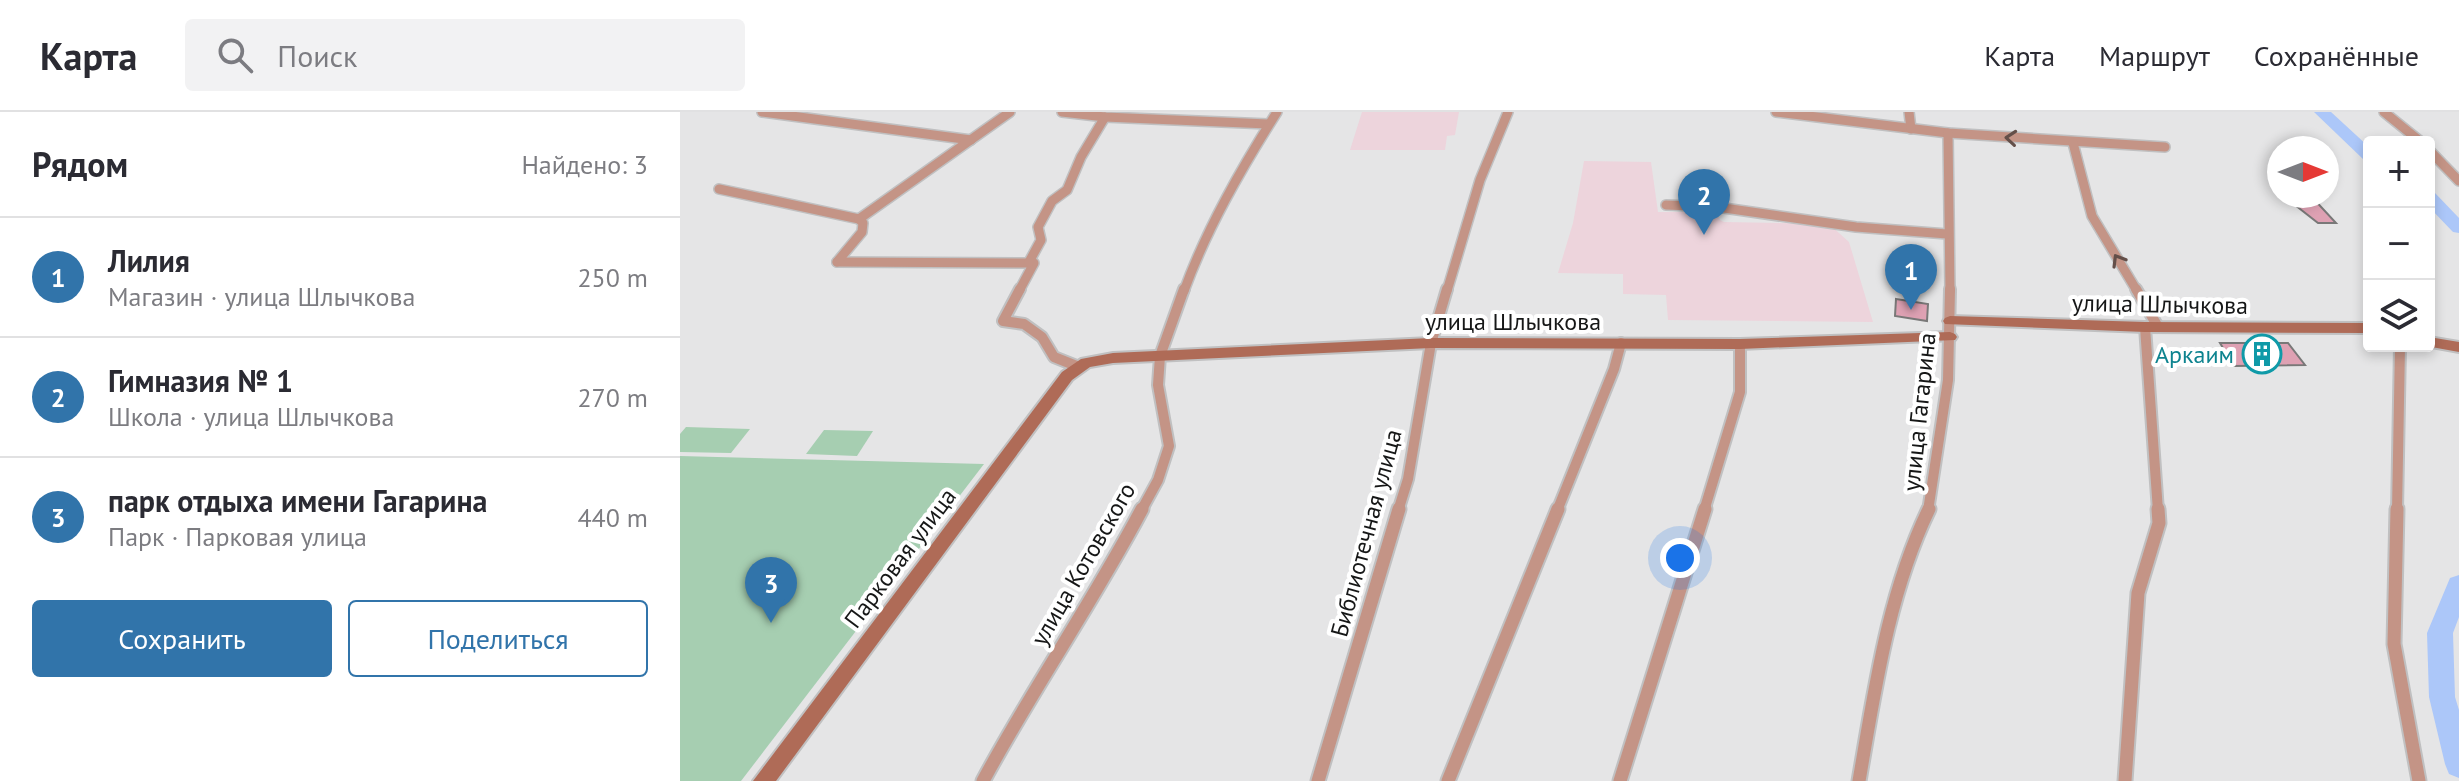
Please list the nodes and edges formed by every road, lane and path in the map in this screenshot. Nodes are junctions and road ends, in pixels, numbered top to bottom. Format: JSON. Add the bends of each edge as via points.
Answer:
{"nodes":[{"id":1,"x":762,"y":112,"type":"edge"},
{"id":2,"x":1010,"y":112,"type":"edge"},
{"id":3,"x":1062,"y":112,"type":"edge"},
{"id":4,"x":1277,"y":112,"type":"edge"},
{"id":5,"x":1508,"y":112,"type":"edge"},
{"id":6,"x":1776,"y":112,"type":"edge"},
{"id":7,"x":1909,"y":112,"type":"edge"},
{"id":8,"x":2384,"y":112,"type":"edge"},
{"id":9,"x":1105,"y":117,"type":"junction"},
{"id":10,"x":1268,"y":124,"type":"junction"},
{"id":11,"x":1911,"y":129,"type":"junction"},
{"id":12,"x":1948,"y":133,"type":"junction"},
{"id":13,"x":2414,"y":136,"type":"edge"},
{"id":14,"x":971,"y":140,"type":"junction"},
{"id":15,"x":2073,"y":143,"type":"junction"},
{"id":16,"x":2165,"y":147,"type":"dead end"},
{"id":17,"x":2435,"y":156,"type":"edge"},
{"id":18,"x":2459,"y":181,"type":"edge"},
{"id":19,"x":719,"y":189,"type":"dead end"},
{"id":20,"x":1666,"y":205,"type":"dead end"},
{"id":21,"x":859,"y":219,"type":"junction"},
{"id":22,"x":1947,"y":234,"type":"junction"},
{"id":23,"x":1029,"y":262,"type":"junction"},
{"id":24,"x":1950,"y":321,"type":"junction"},
{"id":25,"x":2151,"y":327,"type":"junction"},
{"id":26,"x":2363,"y":328,"type":"edge"},
{"id":27,"x":1950,"y":337,"type":"junction"},
{"id":28,"x":1431,"y":343,"type":"junction"},
{"id":29,"x":1621,"y":343,"type":"junction"},
{"id":30,"x":2435,"y":343,"type":"edge"},
{"id":31,"x":1740,"y":344,"type":"junction"},
{"id":32,"x":2459,"y":347,"type":"edge"},
{"id":33,"x":2400,"y":352,"type":"edge"},
{"id":34,"x":1160,"y":356,"type":"junction"},
{"id":35,"x":1079,"y":367,"type":"junction"},
{"id":36,"x":763,"y":781,"type":"edge"},
{"id":37,"x":983,"y":781,"type":"edge"},
{"id":38,"x":1318,"y":781,"type":"edge"},
{"id":39,"x":1448,"y":781,"type":"edge"},
{"id":40,"x":1620,"y":781,"type":"edge"},
{"id":41,"x":1859,"y":781,"type":"edge"},
{"id":42,"x":2125,"y":781,"type":"edge"},
{"id":43,"x":2419,"y":781,"type":"edge"}],
"edges":[{"from":1,"to":14,"type":"street"},
{"from":2,"to":14,"type":"street"},
{"from":3,"to":9,"type":"street"},
{"from":4,"to":10,"type":"street"},
{"from":5,"to":28,"type":"street","name":"Библиотечная улица","via":[[1480,180]]},
{"from":6,"to":11,"type":"street"},
{"from":7,"to":11,"type":"street"},
{"from":8,"to":13,"type":"street"},
{"from":9,"to":10,"type":"street"},
{"from":9,"to":23,"type":"street","via":[[1067,190],[1052,201],[1038,227],[1041,240]]},
{"from":10,"to":34,"type":"street","via":[[1197,255]]},
{"from":11,"to":12,"type":"street"},
{"from":15,"to":12,"type":"street","one_way":true},
{"from":12,"to":22,"type":"street","name":"улица Гагарина"},
{"from":14,"to":21,"type":"street"},
{"from":15,"to":16,"type":"street"},
{"from":25,"to":15,"type":"street","one_way":true,"via":[[2092,216]]},
{"from":17,"to":18,"type":"street"},
{"from":19,"to":21,"type":"street"},
{"from":20,"to":22,"type":"street"},
{"from":21,"to":23,"type":"street","via":[[862,232],[837,262]]},
{"from":22,"to":24,"type":"street","name":"улица Гагарина"},
{"from":23,"to":35,"type":"street","via":[[1034,266],[1003,321],[1024,324],[1042,337],[1054,357]]},
{"from":24,"to":25,"type":"street","name":"улица Шлычкова"},
{"from":24,"to":27,"type":"street","name":"улица Гагарина"},
{"from":25,"to":26,"type":"street","name":"улица Шлычкова"},
{"from":25,"to":42,"type":"street","via":[[2159,523],[2138,593]]},
{"from":27,"to":31,"type":"street","name":"улица Шлычкова"},
{"from":27,"to":41,"type":"street","name":"улица Гагарина","via":[[1931,506],[1911,547],[1881,654]]},
{"from":28,"to":29,"type":"street","name":"улица Шлычкова"},
{"from":28,"to":34,"type":"street","name":"улица Шлычкова"},
{"from":28,"to":38,"type":"street","name":"Библиотечная улица","via":[[1408,479]]},
{"from":29,"to":31,"type":"street","name":"улица Шлычкова"},
{"from":29,"to":39,"type":"street"},
{"from":30,"to":32,"type":"street"},
{"from":31,"to":40,"type":"street","via":[[1740,392]]},
{"from":33,"to":43,"type":"street","via":[[2394,644]]},
{"from":34,"to":35,"type":"street","name":"улица Шлычкова","via":[[1101,359]]},
{"from":34,"to":37,"type":"street","name":"улица Котовского","via":[[1158,385],[1169,446],[1158,480],[1101,587],[1024,704]]},
{"from":35,"to":36,"type":"street","name":"Парковая улица","via":[[1067,376]]}]}
